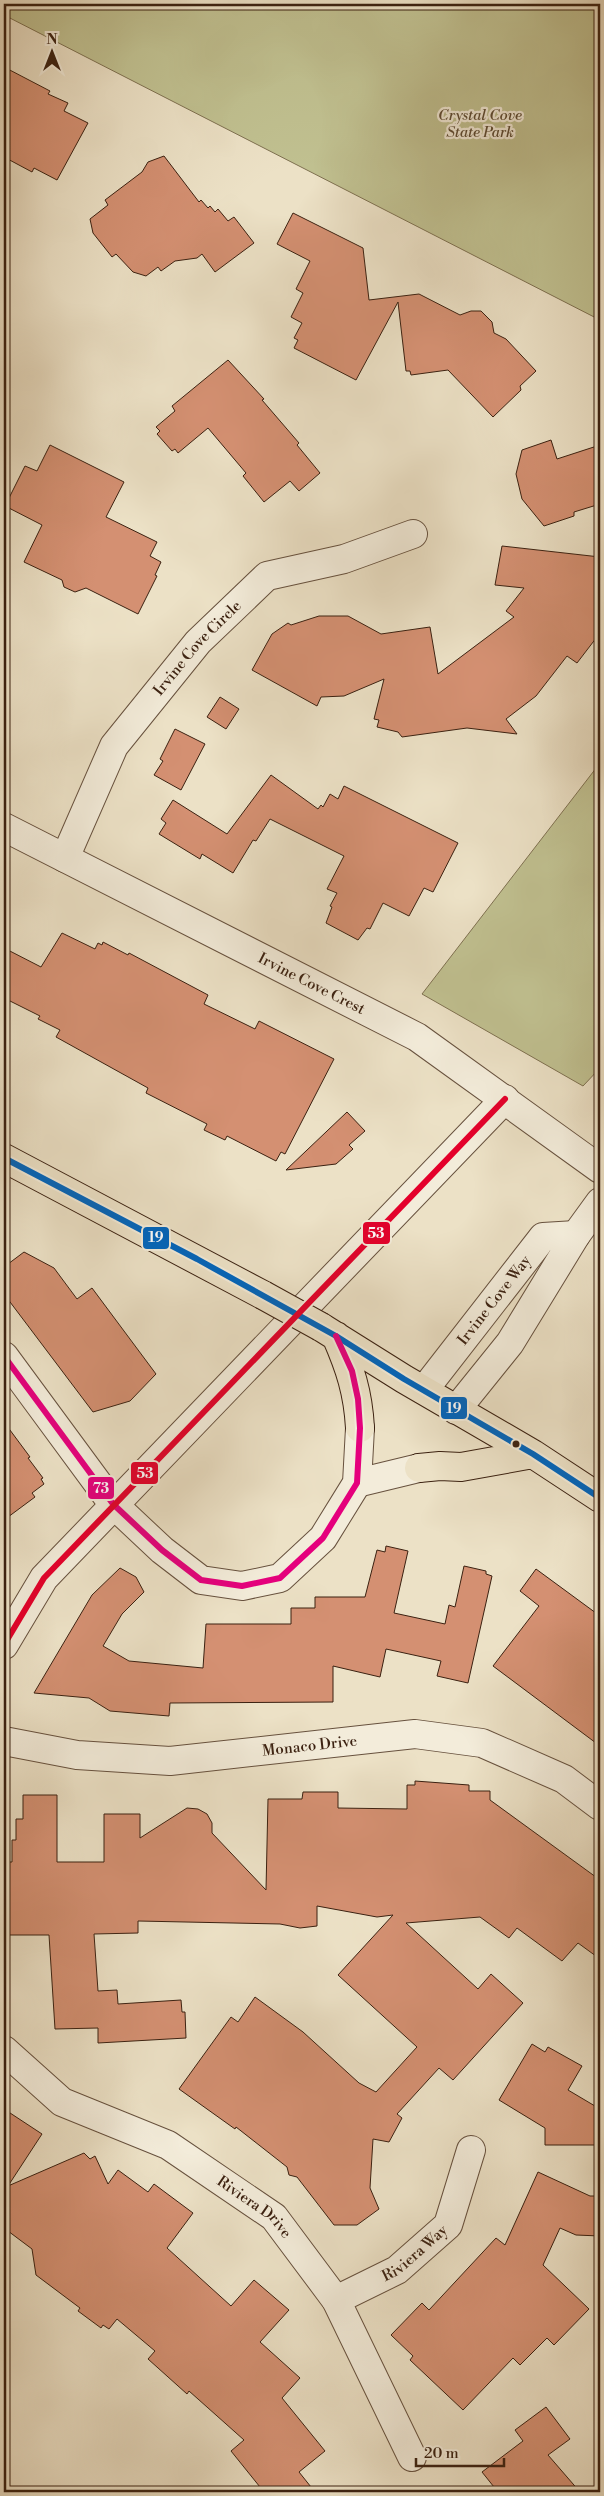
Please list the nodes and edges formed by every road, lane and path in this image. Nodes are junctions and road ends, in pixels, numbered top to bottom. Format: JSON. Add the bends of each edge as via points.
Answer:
{"nodes":[{"id":1,"x":413,"y":534,"type":"dead end"},
{"id":2,"x":4,"y":827,"type":"edge"},
{"id":3,"x":66,"y":858,"type":"junction"},
{"id":4,"x":505,"y":1099,"type":"junction"},
{"id":5,"x":4,"y":1158,"type":"edge"},
{"id":6,"x":600,"y":1169,"type":"edge"},
{"id":7,"x":600,"y":1202,"type":"edge"},
{"id":8,"x":576,"y":1235,"type":"junction"},
{"id":9,"x":328,"y":1331,"type":"junction"},
{"id":10,"x":4,"y":1356,"type":"edge"},
{"id":11,"x":424,"y":1390,"type":"junction"},
{"id":12,"x":456,"y":1410,"type":"junction"},
{"id":13,"x":360,"y":1428,"type":"joint"},
{"id":14,"x":533,"y":1454,"type":"junction"},
{"id":15,"x":419,"y":1468,"type":"joint"},
{"id":16,"x":357,"y":1483,"type":"junction"},
{"id":17,"x":600,"y":1498,"type":"edge"},
{"id":18,"x":113,"y":1504,"type":"junction"},
{"id":19,"x":4,"y":1645,"type":"edge"},
{"id":20,"x":4,"y":1741,"type":"edge"},
{"id":21,"x":600,"y":1806,"type":"edge"},
{"id":22,"x":4,"y":2050,"type":"edge"},
{"id":23,"x":471,"y":2150,"type":"dead end"},
{"id":24,"x":336,"y":2300,"type":"junction"},
{"id":25,"x":412,"y":2457,"type":"dead end"}],
"edges":[{"from":1,"to":3,"type":"street","name":"Irvine Cove Circle","via":[[344,559],[267,576],[198,642],[114,746]]},
{"from":2,"to":3,"type":"street","name":"Irvine Cove Crest"},
{"from":3,"to":4,"type":"street","name":"Irvine Cove Crest","via":[[417,1037]]},
{"from":4,"to":6,"type":"street","name":"Irvine Cove Crest"},
{"from":4,"to":18,"type":"street"},
{"from":5,"to":9,"type":"highway","bridge":true},
{"from":7,"to":8,"type":"street","name":"Irvine Cove Way"},
{"from":8,"to":11,"type":"street","name":"Irvine Cove Way","via":[[543,1237]]},
{"from":8,"to":12,"type":"street","name":"Irvine Cove Way","via":[[510,1343]]},
{"from":9,"to":11,"type":"highway"},
{"from":9,"to":13,"type":"highway","via":[[352,1371]]},
{"from":10,"to":18,"type":"street"},
{"from":11,"to":12,"type":"highway"},
{"from":12,"to":14,"type":"highway"},
{"from":13,"to":16,"type":"street"},
{"from":14,"to":15,"type":"highway","via":[[461,1467]]},
{"from":14,"to":17,"type":"highway"},
{"from":15,"to":16,"type":"street"},
{"from":16,"to":18,"type":"street","via":[[323,1538],[280,1578],[242,1586],[201,1580],[162,1550]]},
{"from":18,"to":19,"type":"street","via":[[44,1578]]},
{"from":20,"to":21,"type":"street","name":"Monaco Drive","via":[[77,1755],[170,1761],[415,1734],[482,1743],[564,1779]]},
{"from":22,"to":24,"type":"street","name":"Riviera Drive","via":[[62,2102],[168,2144],[274,2217]]},
{"from":23,"to":24,"type":"street","name":"Riviera Way","via":[[448,2226],[397,2270]]},
{"from":24,"to":25,"type":"street","name":"Riviera Drive"}]}
